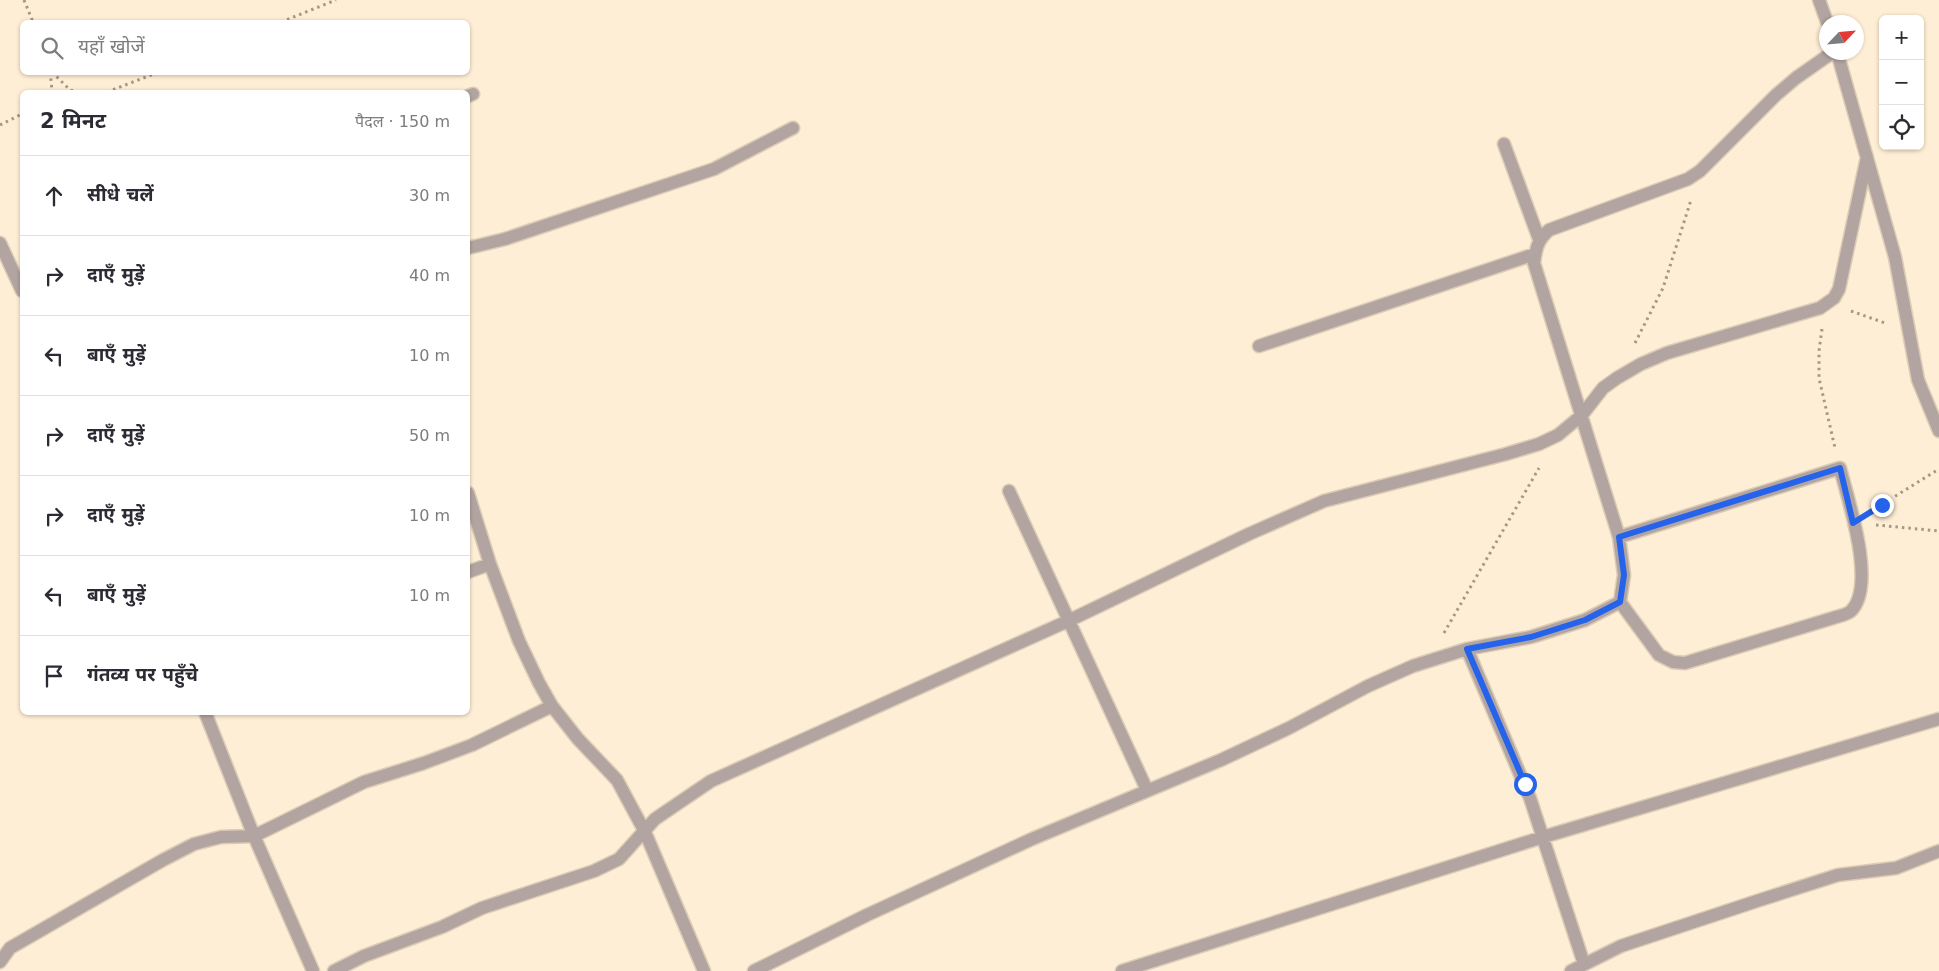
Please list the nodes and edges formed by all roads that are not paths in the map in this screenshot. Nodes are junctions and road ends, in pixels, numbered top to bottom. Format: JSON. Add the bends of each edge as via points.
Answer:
{"nodes":[{"id":1,"x":1819,"y":0,"type":"edge"},
{"id":2,"x":1824,"y":15,"type":"edge"},
{"id":3,"x":1823,"y":60,"type":"edge"},
{"id":4,"x":1837,"y":60,"type":"edge"},
{"id":5,"x":793,"y":128,"type":"dead end"},
{"id":6,"x":1504,"y":144,"type":"dead end"},
{"id":7,"x":1867,"y":157,"type":"junction"},
{"id":8,"x":1539,"y":239,"type":"junction"},
{"id":9,"x":0,"y":242,"type":"edge"},
{"id":10,"x":470,"y":248,"type":"edge"},
{"id":11,"x":1535,"y":254,"type":"junction"},
{"id":12,"x":20,"y":287,"type":"edge"},
{"id":13,"x":1259,"y":346,"type":"dead end"},
{"id":14,"x":1582,"y":415,"type":"junction"},
{"id":15,"x":1939,"y":431,"type":"edge"},
{"id":16,"x":1009,"y":491,"type":"dead end"},
{"id":17,"x":470,"y":499,"type":"edge"},
{"id":18,"x":1619,"y":537,"type":"junction"},
{"id":19,"x":490,"y":564,"type":"junction"},
{"id":20,"x":470,"y":571,"type":"edge"},
{"id":21,"x":1620,"y":602,"type":"junction"},
{"id":22,"x":1068,"y":621,"type":"junction"},
{"id":23,"x":1467,"y":649,"type":"junction"},
{"id":24,"x":552,"y":706,"type":"junction"},
{"id":25,"x":205,"y":715,"type":"edge"},
{"id":26,"x":1939,"y":719,"type":"edge"},
{"id":27,"x":1147,"y":790,"type":"junction"},
{"id":28,"x":645,"y":832,"type":"junction"},
{"id":29,"x":254,"y":836,"type":"junction"},
{"id":30,"x":1543,"y":837,"type":"junction"},
{"id":31,"x":1939,"y":851,"type":"edge"},
{"id":32,"x":0,"y":962,"type":"edge"},
{"id":33,"x":1584,"y":964,"type":"junction"},
{"id":34,"x":313,"y":971,"type":"edge"},
{"id":35,"x":334,"y":971,"type":"edge"},
{"id":36,"x":704,"y":971,"type":"edge"},
{"id":37,"x":754,"y":971,"type":"edge"},
{"id":38,"x":1122,"y":971,"type":"edge"},
{"id":39,"x":1571,"y":971,"type":"edge"}],
"edges":[{"from":1,"to":2,"type":"street"},
{"from":3,"to":8,"type":"street","via":[[1776,95],[1688,179],[1550,230]]},
{"from":4,"to":7,"type":"street"},
{"from":5,"to":10,"type":"street","via":[[714,168],[505,239]]},
{"from":6,"to":8,"type":"street"},
{"from":7,"to":14,"type":"street","via":[[1839,288],[1834,298],[1820,308],[1667,353],[1641,364],[1604,388]]},
{"from":7,"to":15,"type":"street","via":[[1895,257],[1918,380]]},
{"from":8,"to":11,"type":"street"},
{"from":9,"to":12,"type":"street"},
{"from":11,"to":13,"type":"street"},
{"from":11,"to":14,"type":"street","via":[[1534,263]]},
{"from":14,"to":18,"type":"street"},
{"from":14,"to":22,"type":"street","via":[[1558,435],[1506,454],[1324,501]]},
{"from":16,"to":22,"type":"street"},
{"from":17,"to":19,"type":"street"},
{"from":18,"to":21,"type":"street","via":[[1624,575]]},
{"from":18,"to":21,"type":"street","via":[[1840,468],[1861,555],[1860,587],[1850,612],[1685,663],[1673,662],[1659,655]]},
{"from":19,"to":20,"type":"street"},
{"from":19,"to":24,"type":"street","via":[[518,641]]},
{"from":21,"to":23,"type":"street","via":[[1585,620],[1531,637]]},
{"from":22,"to":27,"type":"street"},
{"from":22,"to":28,"type":"street","via":[[711,780],[656,819]]},
{"from":23,"to":27,"type":"street","via":[[1368,686],[1247,748]]},
{"from":23,"to":30,"type":"street","via":[[1514,756]]},
{"from":24,"to":28,"type":"street","via":[[617,780]]},
{"from":24,"to":29,"type":"street","via":[[472,745],[364,782]]},
{"from":25,"to":29,"type":"street"},
{"from":26,"to":30,"type":"street"},
{"from":27,"to":37,"type":"street","via":[[1032,839]]},
{"from":28,"to":35,"type":"street","via":[[619,858],[594,871],[482,908]]},
{"from":28,"to":36,"type":"street"},
{"from":29,"to":32,"type":"street","via":[[203,842],[163,860],[10,948]]},
{"from":29,"to":34,"type":"street"},
{"from":30,"to":33,"type":"street"},
{"from":30,"to":38,"type":"street"},
{"from":31,"to":33,"type":"street","via":[[1896,868],[1838,875],[1777,894],[1621,946]]},
{"from":33,"to":39,"type":"street"}]}
